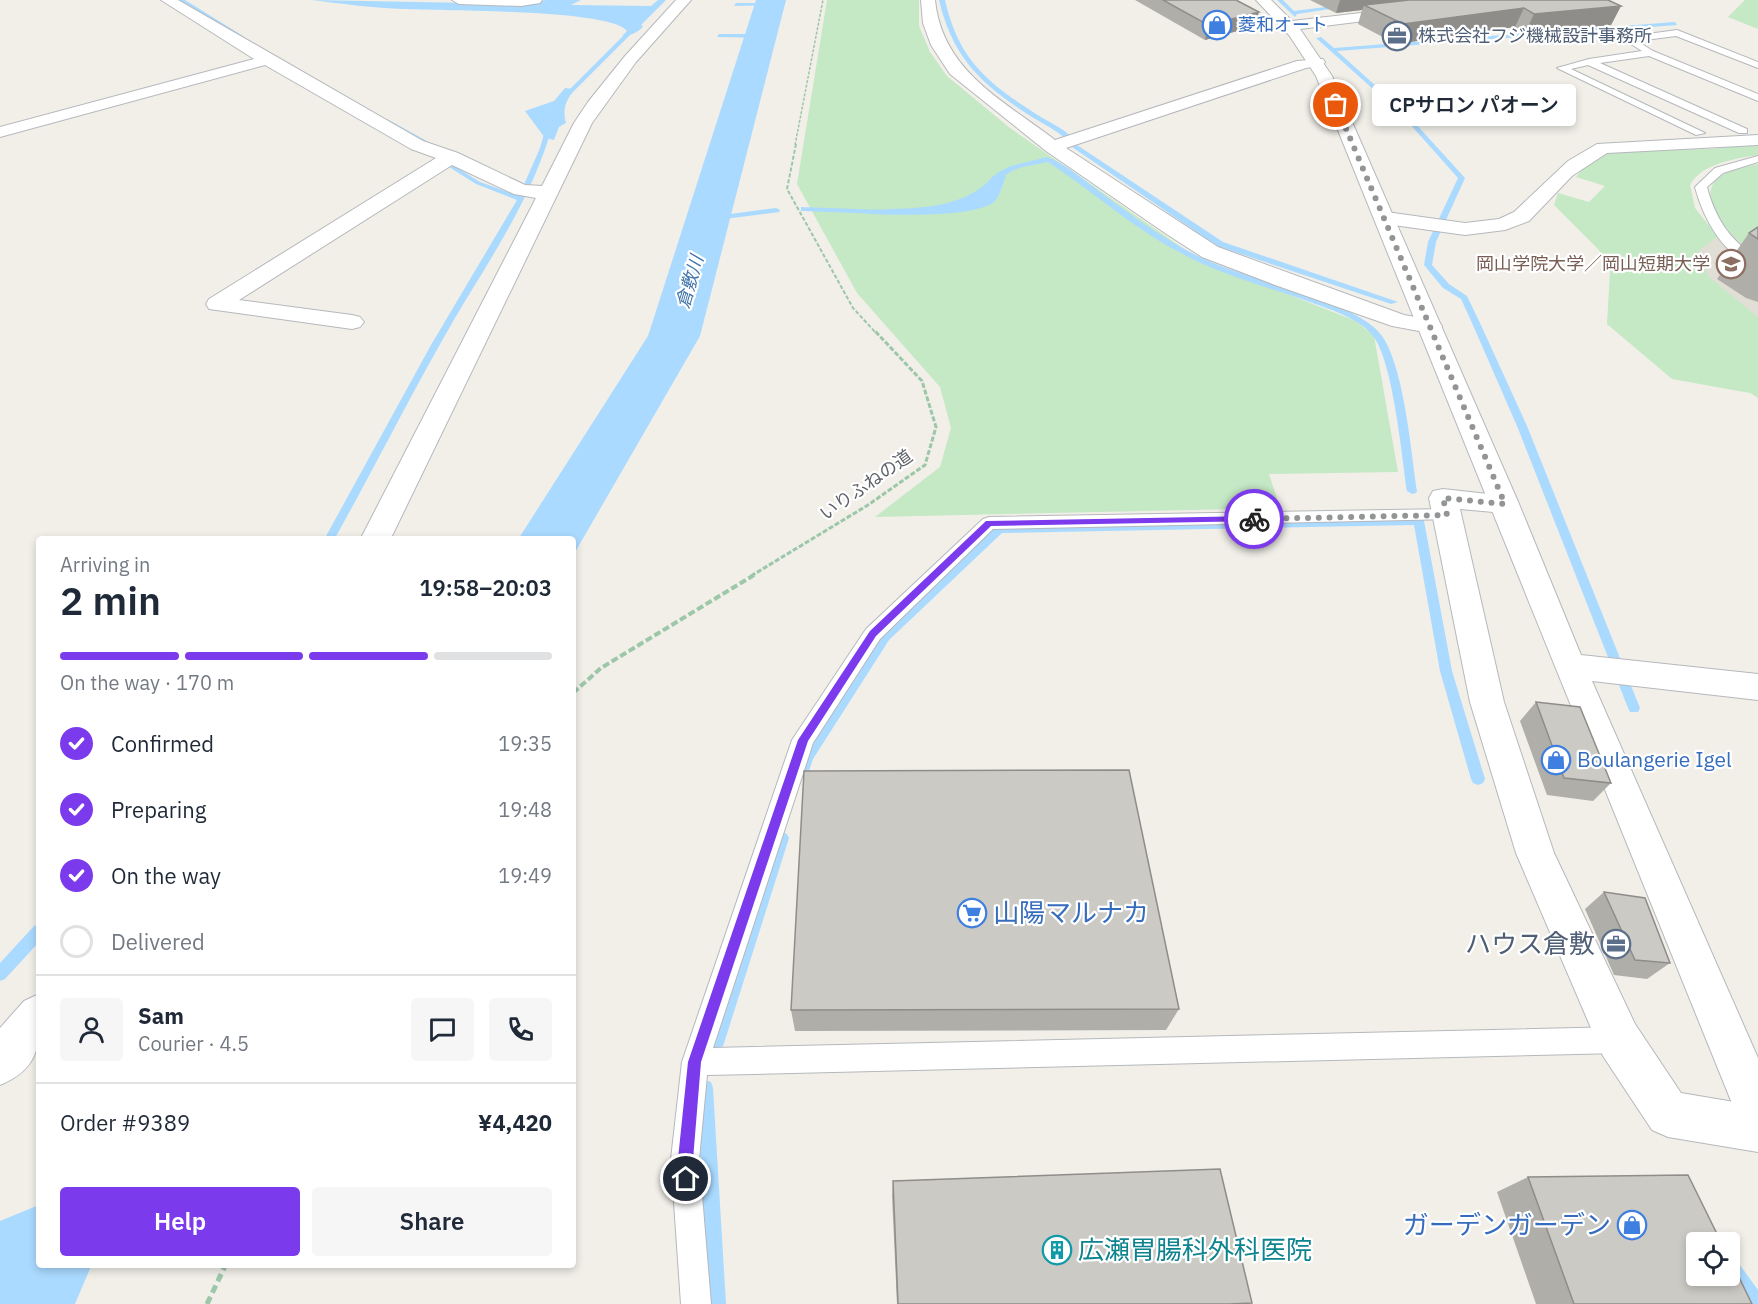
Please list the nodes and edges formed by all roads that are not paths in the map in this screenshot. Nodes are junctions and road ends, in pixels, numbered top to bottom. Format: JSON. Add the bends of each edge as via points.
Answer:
{"nodes":[{"id":1,"x":168,"y":0,"type":"edge"},
{"id":2,"x":459,"y":0,"type":"edge"},
{"id":3,"x":534,"y":0,"type":"edge"},
{"id":4,"x":684,"y":0,"type":"edge"},
{"id":5,"x":928,"y":0,"type":"edge"},
{"id":6,"x":1263,"y":0,"type":"edge"},
{"id":7,"x":1422,"y":10,"type":"edge"},
{"id":8,"x":1289,"y":26,"type":"junction"},
{"id":9,"x":1650,"y":53,"type":"junction"},
{"id":10,"x":267,"y":60,"type":"junction"},
{"id":11,"x":1317,"y":62,"type":"junction"},
{"id":12,"x":1589,"y":62,"type":"junction"},
{"id":13,"x":1758,"y":65,"type":"edge"},
{"id":14,"x":1758,"y":98,"type":"edge"},
{"id":15,"x":1758,"y":128,"type":"edge"},
{"id":16,"x":0,"y":132,"type":"edge"},
{"id":17,"x":1700,"y":134,"type":"dead end"},
{"id":18,"x":1751,"y":136,"type":"edge"},
{"id":19,"x":1063,"y":144,"type":"junction"},
{"id":20,"x":451,"y":157,"type":"junction"},
{"id":21,"x":1758,"y":159,"type":"edge"},
{"id":22,"x":533,"y":191,"type":"junction"},
{"id":23,"x":1386,"y":218,"type":"junction"},
{"id":24,"x":1758,"y":263,"type":"edge"},
{"id":25,"x":352,"y":322,"type":"dead end"},
{"id":26,"x":1430,"y":326,"type":"junction"},
{"id":27,"x":1505,"y":504,"type":"junction"},
{"id":28,"x":1447,"y":515,"type":"junction"},
{"id":29,"x":377,"y":536,"type":"edge"},
{"id":30,"x":1569,"y":666,"type":"junction"},
{"id":31,"x":1758,"y":687,"type":"edge"},
{"id":32,"x":36,"y":1020,"type":"edge"},
{"id":33,"x":1619,"y":1040,"type":"junction"},
{"id":34,"x":695,"y":1062,"type":"junction"},
{"id":35,"x":0,"y":1063,"type":"edge"},
{"id":36,"x":1758,"y":1112,"type":"edge"},
{"id":37,"x":1758,"y":1129,"type":"edge"},
{"id":38,"x":696,"y":1304,"type":"edge"}],
"edges":[{"from":1,"to":10,"type":"street"},
{"from":2,"to":3,"type":"street"},
{"from":4,"to":22,"type":"street","via":[[608,83]]},
{"from":5,"to":19,"type":"street","via":[[930,23],[956,71]]},
{"from":6,"to":8,"type":"street"},
{"from":7,"to":8,"type":"street"},
{"from":8,"to":11,"type":"street"},
{"from":9,"to":12,"type":"lane"},
{"from":9,"to":13,"type":"lane","via":[[1629,39],[1677,33]]},
{"from":9,"to":14,"type":"lane"},
{"from":10,"to":16,"type":"street"},
{"from":10,"to":20,"type":"street","via":[[417,145]]},
{"from":11,"to":19,"type":"street"},
{"from":11,"to":23,"type":"street"},
{"from":12,"to":17,"type":"lane","via":[[1562,68]]},
{"from":12,"to":18,"type":"lane"},
{"from":15,"to":18,"type":"lane"},
{"from":18,"to":23,"type":"street","via":[[1603,148],[1564,172],[1512,222],[1483,229]]},
{"from":19,"to":26,"type":"street","via":[[1210,252],[1390,317]]},
{"from":20,"to":22,"type":"street"},
{"from":20,"to":25,"type":"street","via":[[217,304]]},
{"from":21,"to":24,"type":"lane","via":[[1709,174],[1701,187],[1705,210],[1721,232],[1743,255]]},
{"from":22,"to":29,"type":"street"},
{"from":23,"to":26,"type":"street"},
{"from":26,"to":27,"type":"street"},
{"from":27,"to":28,"type":"street","via":[[1443,498]]},
{"from":27,"to":30,"type":"street"},
{"from":28,"to":33,"type":"street","via":[[1487,702],[1516,797],[1535,853]]},
{"from":28,"to":34,"type":"lane","via":[[989,523],[873,634],[803,740]]},
{"from":30,"to":31,"type":"street"},
{"from":30,"to":36,"type":"street"},
{"from":32,"to":35,"type":"street"},
{"from":33,"to":34,"type":"lane"},
{"from":33,"to":37,"type":"street","via":[[1668,1114]]},
{"from":34,"to":38,"type":"lane","via":[[685,1159]]}]}
